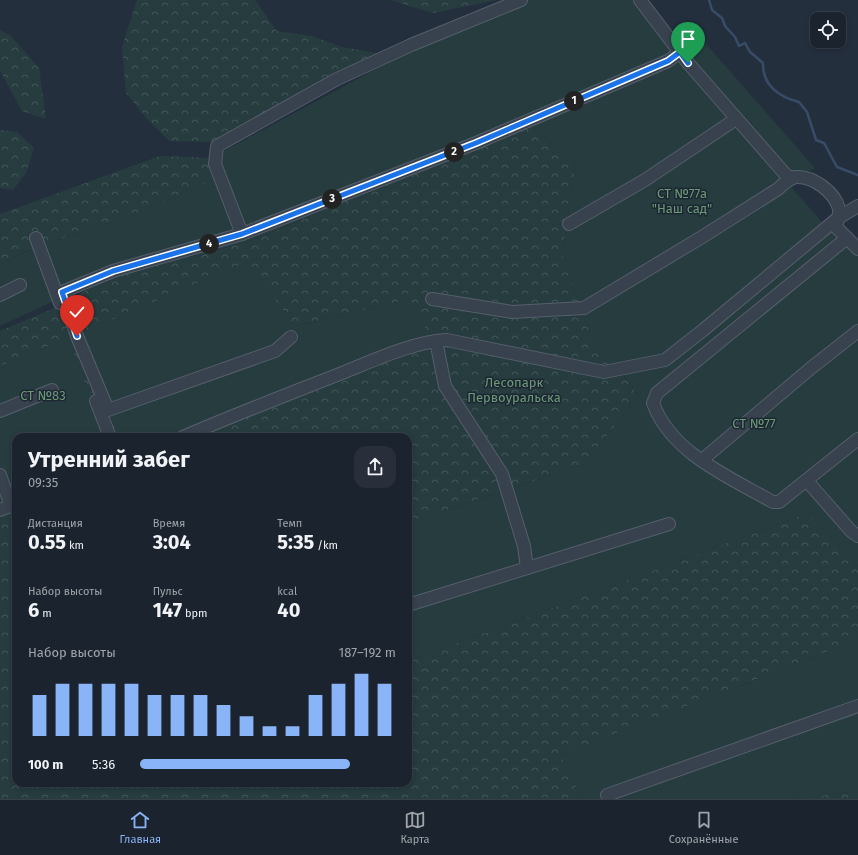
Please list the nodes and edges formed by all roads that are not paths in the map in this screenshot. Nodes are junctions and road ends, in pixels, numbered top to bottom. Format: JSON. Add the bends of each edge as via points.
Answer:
{"nodes":[{"id":1,"x":521,"y":0,"type":"edge"},
{"id":2,"x":640,"y":0,"type":"edge"},
{"id":3,"x":680,"y":52,"type":"junction"},
{"id":4,"x":736,"y":119,"type":"junction"},
{"id":5,"x":792,"y":178,"type":"junction"},
{"id":6,"x":858,"y":206,"type":"edge"},
{"id":7,"x":838,"y":218,"type":"junction"},
{"id":8,"x":569,"y":224,"type":"dead end"},
{"id":9,"x":242,"y":234,"type":"junction"},
{"id":10,"x":36,"y":238,"type":"dead end"},
{"id":11,"x":847,"y":238,"type":"junction"},
{"id":12,"x":858,"y":249,"type":"edge"},
{"id":13,"x":20,"y":284,"type":"dead end"},
{"id":14,"x":0,"y":295,"type":"edge"},
{"id":15,"x":432,"y":299,"type":"dead end"},
{"id":16,"x":858,"y":331,"type":"edge"},
{"id":17,"x":291,"y":337,"type":"dead end"},
{"id":18,"x":436,"y":340,"type":"junction"},
{"id":19,"x":52,"y":390,"type":"dead end"},
{"id":20,"x":0,"y":411,"type":"edge"},
{"id":21,"x":109,"y":433,"type":"edge"},
{"id":22,"x":193,"y":433,"type":"edge"},
{"id":23,"x":858,"y":439,"type":"edge"},
{"id":24,"x":702,"y":460,"type":"junction"},
{"id":25,"x":0,"y":475,"type":"edge"},
{"id":26,"x":807,"y":481,"type":"junction"},
{"id":27,"x":9,"y":507,"type":"edge"},
{"id":28,"x":669,"y":524,"type":"dead end"},
{"id":29,"x":858,"y":536,"type":"edge"},
{"id":30,"x":527,"y":568,"type":"junction"},
{"id":31,"x":412,"y":604,"type":"edge"},
{"id":32,"x":858,"y":706,"type":"edge"},
{"id":33,"x":608,"y":795,"type":"dead end"}],
"edges":[{"from":1,"to":9,"type":"street","via":[[411,44],[337,79],[217,146],[215,164]]},
{"from":2,"to":3,"type":"street"},
{"from":3,"to":4,"type":"street"},
{"from":3,"to":9,"type":"street","via":[[668,61],[476,143]]},
{"from":4,"to":5,"type":"street","via":[[786,175]]},
{"from":4,"to":8,"type":"street","via":[[645,180]]},
{"from":5,"to":7,"type":"street","via":[[817,183],[827,190],[837,204]]},
{"from":5,"to":15,"type":"street","via":[[702,237],[584,308],[512,312]]},
{"from":6,"to":7,"type":"street"},
{"from":7,"to":11,"type":"street","via":[[836,227]]},
{"from":7,"to":18,"type":"street","via":[[702,331],[660,362],[604,372],[447,340]]},
{"from":9,"to":17,"type":"street","via":[[113,271],[62,292],[77,336],[108,410],[275,351]]},
{"from":10,"to":21,"type":"street"},
{"from":11,"to":12,"type":"street"},
{"from":11,"to":24,"type":"street","via":[[657,393],[653,400],[658,417],[666,430],[684,448]]},
{"from":13,"to":14,"type":"street"},
{"from":16,"to":24,"type":"street"},
{"from":18,"to":22,"type":"street","via":[[386,356]]},
{"from":18,"to":30,"type":"street","via":[[446,386],[502,474],[524,546]]},
{"from":19,"to":20,"type":"street"},
{"from":23,"to":26,"type":"street"},
{"from":24,"to":26,"type":"street","via":[[773,502],[779,502]]},
{"from":25,"to":27,"type":"street"},
{"from":26,"to":29,"type":"street"},
{"from":28,"to":30,"type":"street"},
{"from":30,"to":31,"type":"street"},
{"from":32,"to":33,"type":"street"}]}
